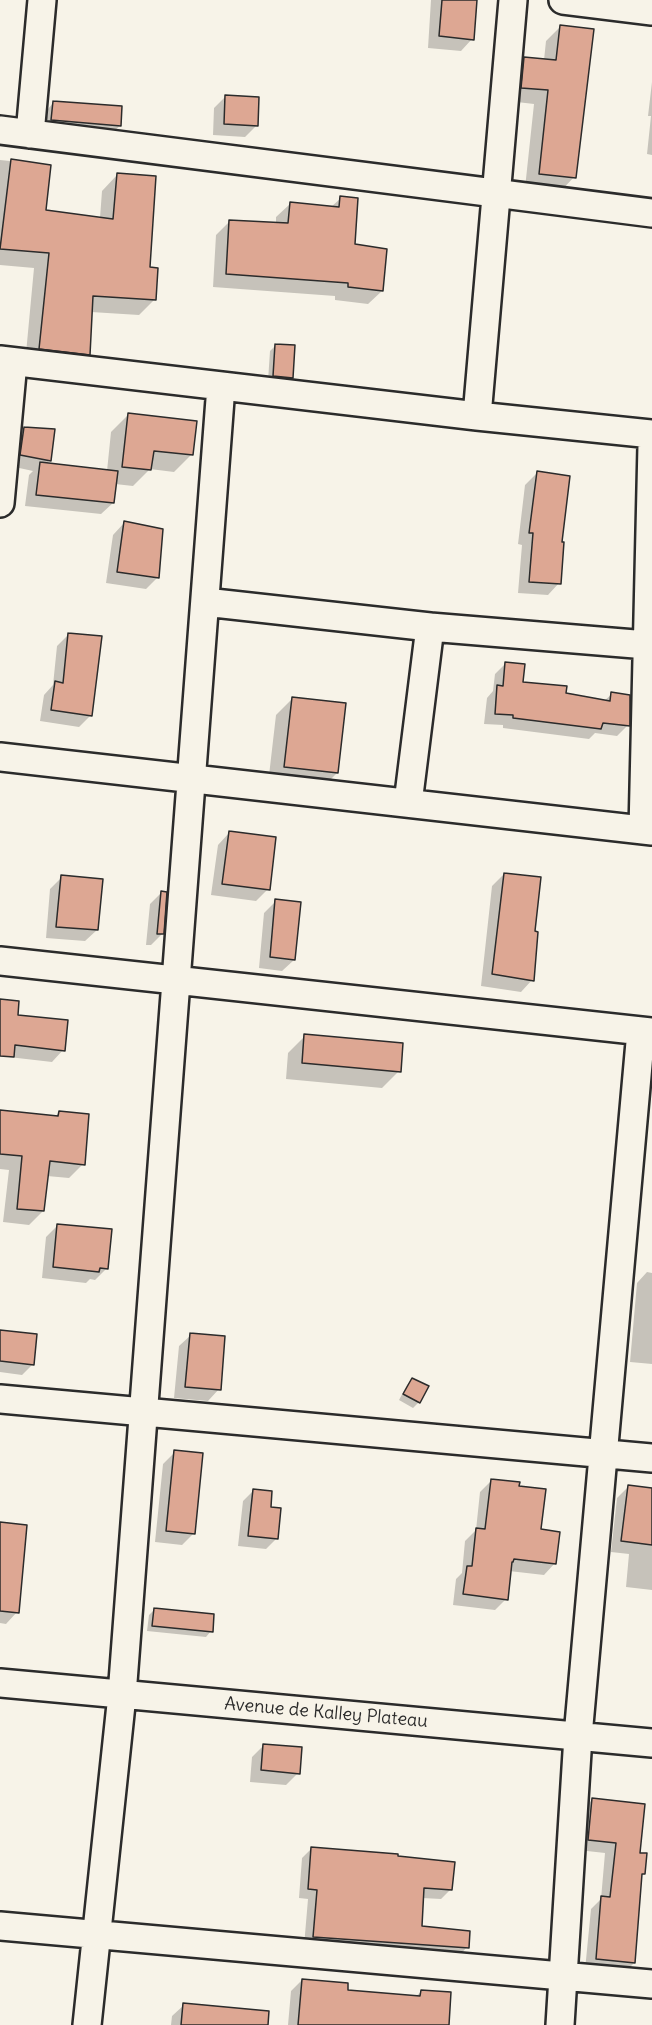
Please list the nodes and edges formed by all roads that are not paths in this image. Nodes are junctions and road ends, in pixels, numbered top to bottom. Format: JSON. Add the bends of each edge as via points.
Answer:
{"nodes":[{"id":1,"x":42,"y":0,"type":"edge"},
{"id":2,"x":513,"y":0,"type":"edge"},
{"id":3,"x":563,"y":0,"type":"edge"},
{"id":4,"x":652,"y":11,"type":"edge"},
{"id":5,"x":0,"y":130,"type":"edge"},
{"id":6,"x":30,"y":134,"type":"junction"},
{"id":7,"x":496,"y":192,"type":"junction"},
{"id":8,"x":652,"y":213,"type":"edge"},
{"id":9,"x":6,"y":361,"type":"edge"},
{"id":10,"x":221,"y":386,"type":"junction"},
{"id":11,"x":477,"y":416,"type":"junction"},
{"id":12,"x":652,"y":434,"type":"edge"},
{"id":13,"x":652,"y":445,"type":"edge"},
{"id":14,"x":0,"y":503,"type":"edge"},
{"id":15,"x":205,"y":603,"type":"junction"},
{"id":16,"x":430,"y":627,"type":"junction"},
{"id":17,"x":647,"y":645,"type":"junction"},
{"id":18,"x":0,"y":757,"type":"edge"},
{"id":19,"x":191,"y":779,"type":"junction"},
{"id":20,"x":408,"y":802,"type":"junction"},
{"id":21,"x":648,"y":830,"type":"edge"},
{"id":22,"x":0,"y":961,"type":"edge"},
{"id":23,"x":176,"y":981,"type":"junction"},
{"id":24,"x":647,"y":1032,"type":"edge"},
{"id":25,"x":0,"y":1399,"type":"edge"},
{"id":26,"x":144,"y":1412,"type":"junction"},
{"id":27,"x":603,"y":1454,"type":"junction"},
{"id":28,"x":652,"y":1458,"type":"edge"},
{"id":29,"x":0,"y":1683,"type":"edge"},
{"id":30,"x":122,"y":1695,"type":"junction"},
{"id":31,"x":578,"y":1736,"type":"junction"},
{"id":32,"x":652,"y":1743,"type":"edge"},
{"id":33,"x":0,"y":1926,"type":"edge"},
{"id":34,"x":96,"y":1935,"type":"junction"},
{"id":35,"x":563,"y":1976,"type":"junction"},
{"id":36,"x":652,"y":1984,"type":"edge"},
{"id":37,"x":87,"y":2025,"type":"edge"},
{"id":38,"x":560,"y":2025,"type":"edge"}],
"edges":[{"from":1,"to":6,"type":"street"},
{"from":2,"to":7,"type":"street"},
{"from":3,"to":4,"type":"street"},
{"from":5,"to":6,"type":"street"},
{"from":6,"to":7,"type":"street"},
{"from":7,"to":8,"type":"street"},
{"from":7,"to":11,"type":"street"},
{"from":9,"to":10,"type":"street"},
{"from":9,"to":14,"type":"street"},
{"from":10,"to":11,"type":"street"},
{"from":10,"to":15,"type":"street"},
{"from":11,"to":12,"type":"street"},
{"from":13,"to":17,"type":"street"},
{"from":15,"to":16,"type":"street"},
{"from":15,"to":19,"type":"street"},
{"from":16,"to":17,"type":"street"},
{"from":16,"to":20,"type":"street"},
{"from":17,"to":21,"type":"street"},
{"from":18,"to":19,"type":"street"},
{"from":19,"to":20,"type":"street"},
{"from":19,"to":23,"type":"street"},
{"from":20,"to":21,"type":"street"},
{"from":22,"to":23,"type":"street"},
{"from":23,"to":24,"type":"street"},
{"from":23,"to":26,"type":"street"},
{"from":24,"to":27,"type":"street"},
{"from":25,"to":26,"type":"street"},
{"from":26,"to":27,"type":"street"},
{"from":26,"to":30,"type":"street"},
{"from":27,"to":28,"type":"street"},
{"from":27,"to":31,"type":"street"},
{"from":29,"to":30,"type":"street","name":"Avenue de Kalley Plateau"},
{"from":30,"to":31,"type":"street","name":"Avenue de Kalley Plateau"},
{"from":30,"to":34,"type":"street"},
{"from":31,"to":32,"type":"street","name":"Avenue de Kalley Plateau"},
{"from":31,"to":35,"type":"street"},
{"from":33,"to":34,"type":"street"},
{"from":34,"to":35,"type":"street"},
{"from":34,"to":37,"type":"street"},
{"from":35,"to":36,"type":"street"},
{"from":35,"to":38,"type":"street"}]}
